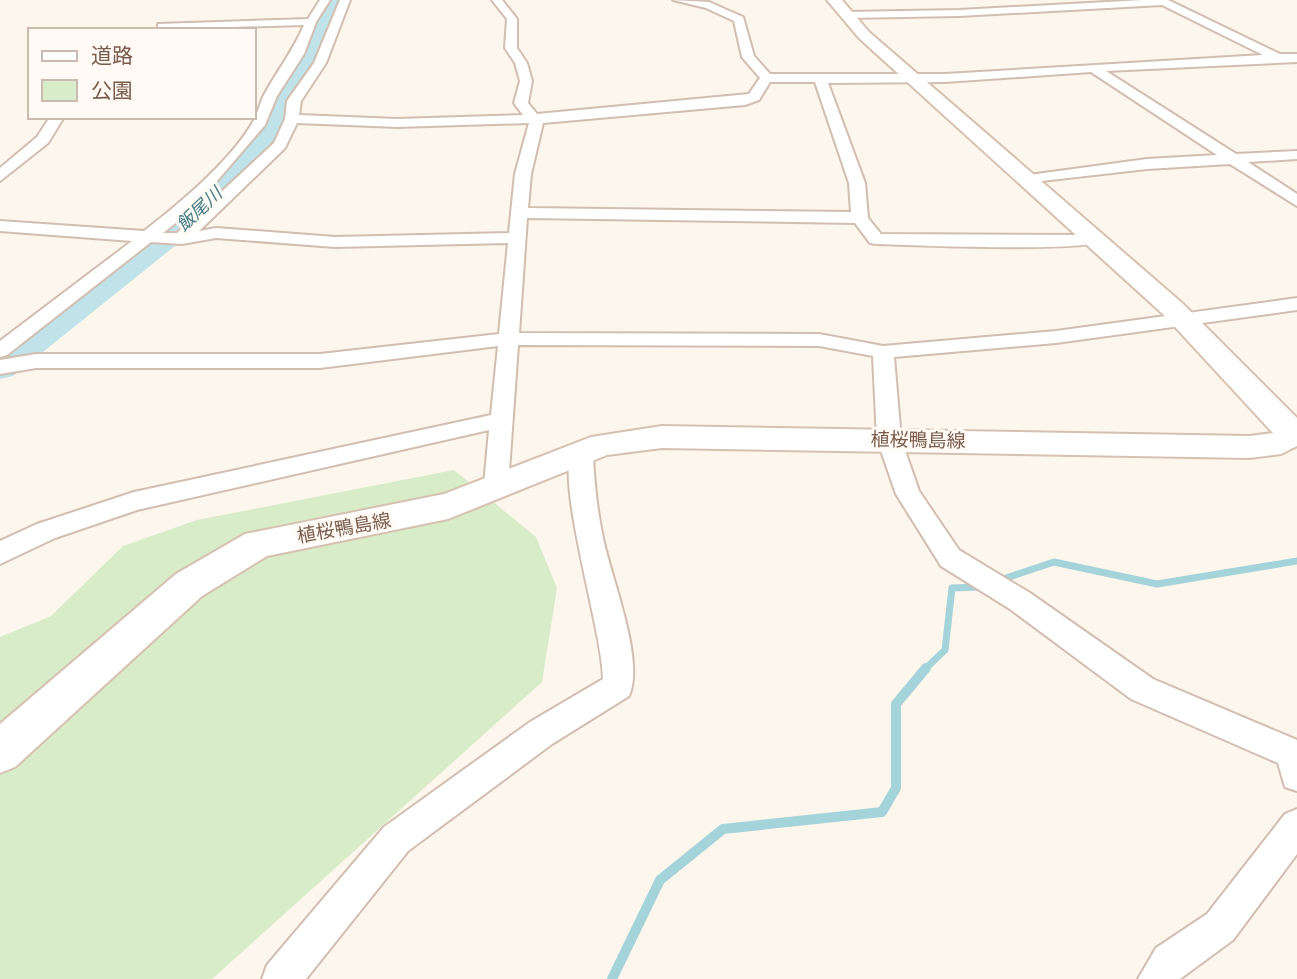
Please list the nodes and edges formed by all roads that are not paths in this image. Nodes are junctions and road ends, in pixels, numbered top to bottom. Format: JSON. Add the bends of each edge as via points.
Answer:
{"nodes":[{"id":1,"x":325,"y":0,"type":"edge"},
{"id":2,"x":345,"y":0,"type":"edge"},
{"id":3,"x":497,"y":0,"type":"edge"},
{"id":4,"x":678,"y":0,"type":"edge"},
{"id":5,"x":1161,"y":1,"type":"edge"},
{"id":6,"x":841,"y":7,"type":"edge"},
{"id":7,"x":311,"y":22,"type":"junction"},
{"id":8,"x":161,"y":24,"type":"edge"},
{"id":9,"x":1278,"y":58,"type":"junction"},
{"id":10,"x":1297,"y":58,"type":"edge"},
{"id":11,"x":1092,"y":66,"type":"junction"},
{"id":12,"x":766,"y":78,"type":"junction"},
{"id":13,"x":820,"y":79,"type":"junction"},
{"id":14,"x":918,"y":79,"type":"junction"},
{"id":15,"x":535,"y":118,"type":"junction"},
{"id":16,"x":56,"y":119,"type":"edge"},
{"id":17,"x":292,"y":119,"type":"junction"},
{"id":18,"x":1297,"y":155,"type":"edge"},
{"id":19,"x":1229,"y":158,"type":"junction"},
{"id":20,"x":0,"y":176,"type":"edge"},
{"id":21,"x":1029,"y":180,"type":"junction"},
{"id":22,"x":1297,"y":201,"type":"edge"},
{"id":23,"x":519,"y":213,"type":"junction"},
{"id":24,"x":0,"y":217,"type":"edge"},
{"id":25,"x":860,"y":218,"type":"junction"},
{"id":26,"x":0,"y":226,"type":"edge"},
{"id":27,"x":32,"y":229,"type":"junction"},
{"id":28,"x":149,"y":236,"type":"junction"},
{"id":29,"x":516,"y":238,"type":"junction"},
{"id":30,"x":181,"y":239,"type":"junction"},
{"id":31,"x":1095,"y":240,"type":"junction"},
{"id":32,"x":1297,"y":304,"type":"edge"},
{"id":33,"x":1183,"y":319,"type":"junction"},
{"id":34,"x":507,"y":339,"type":"junction"},
{"id":35,"x":0,"y":351,"type":"edge"},
{"id":36,"x":883,"y":352,"type":"junction"},
{"id":37,"x":0,"y":367,"type":"edge"},
{"id":38,"x":501,"y":420,"type":"junction"},
{"id":39,"x":888,"y":439,"type":"junction"},
{"id":40,"x":1292,"y":440,"type":"edge"},
{"id":41,"x":581,"y":453,"type":"junction"},
{"id":42,"x":496,"y":485,"type":"junction"},
{"id":43,"x":0,"y":553,"type":"edge"},
{"id":44,"x":0,"y":752,"type":"edge"},
{"id":45,"x":1297,"y":775,"type":"edge"},
{"id":46,"x":1297,"y":826,"type":"edge"},
{"id":47,"x":281,"y":979,"type":"edge"},
{"id":48,"x":1157,"y":979,"type":"edge"}],
"edges":[{"from":1,"to":7,"type":"street"},
{"from":2,"to":17,"type":"street","via":[[320,63],[295,101]]},
{"from":3,"to":15,"type":"street","via":[[512,19],[511,48],[526,81],[522,103]]},
{"from":4,"to":12,"type":"street","via":[[709,5],[739,19],[748,57]]},
{"from":5,"to":6,"type":"street","via":[[959,13]]},
{"from":5,"to":9,"type":"street"},
{"from":6,"to":14,"type":"main road","name":"植桜鴨島線","via":[[864,35]]},
{"from":7,"to":8,"type":"street"},
{"from":7,"to":28,"type":"street","via":[[298,54],[242,146],[187,206]]},
{"from":9,"to":10,"type":"street"},
{"from":9,"to":11,"type":"street"},
{"from":11,"to":14,"type":"street"},
{"from":11,"to":19,"type":"street"},
{"from":12,"to":13,"type":"street"},
{"from":12,"to":15,"type":"street","via":[[754,97],[729,105]]},
{"from":13,"to":14,"type":"street"},
{"from":13,"to":25,"type":"street","via":[[857,183]]},
{"from":14,"to":21,"type":"main road","name":"植桜鴨島線"},
{"from":15,"to":17,"type":"street","via":[[397,124]]},
{"from":15,"to":23,"type":"street"},
{"from":16,"to":20,"type":"street","via":[[43,140]]},
{"from":17,"to":30,"type":"street","via":[[280,145]]},
{"from":18,"to":19,"type":"street"},
{"from":19,"to":21,"type":"street"},
{"from":19,"to":22,"type":"street"},
{"from":21,"to":31,"type":"main road","name":"植桜鴨島線"},
{"from":23,"to":25,"type":"street"},
{"from":23,"to":29,"type":"street"},
{"from":24,"to":27,"type":"street","via":[[27,221]]},
{"from":25,"to":31,"type":"street","via":[[876,239]]},
{"from":26,"to":27,"type":"street"},
{"from":27,"to":28,"type":"street"},
{"from":28,"to":30,"type":"street"},
{"from":28,"to":35,"type":"street"},
{"from":29,"to":30,"type":"street","via":[[335,242],[216,233]]},
{"from":29,"to":34,"type":"street"},
{"from":31,"to":33,"type":"main road","name":"植桜鴨島線"},
{"from":32,"to":33,"type":"street"},
{"from":33,"to":36,"type":"street"},
{"from":33,"to":40,"type":"main road","name":"植桜鴨島線","via":[[1289,428]]},
{"from":34,"to":36,"type":"street","via":[[819,340]]},
{"from":34,"to":37,"type":"street","via":[[320,360],[36,361]]},
{"from":34,"to":38,"type":"street"},
{"from":36,"to":39,"type":"street"},
{"from":38,"to":42,"type":"street"},
{"from":38,"to":43,"type":"street","via":[[134,502],[46,531]]},
{"from":39,"to":40,"type":"main road","name":"植桜鴨島線","via":[[1250,447]]},
{"from":39,"to":41,"type":"main road","name":"植桜鴨島線","via":[[662,437],[602,445]]},
{"from":39,"to":45,"type":"street","via":[[908,494],[950,558],[1020,601],[1142,689],[1291,753]]},
{"from":41,"to":42,"type":"main road","name":"植桜鴨島線"},
{"from":41,"to":47,"type":"street","via":[[581,485],[592,549],[619,659],[618,686],[541,733],[396,839]]},
{"from":42,"to":44,"type":"main road","name":"植桜鴨島線","via":[[436,509],[258,544],[189,585]]},
{"from":46,"to":48,"type":"street","via":[[1220,927],[1169,961]]}]}
